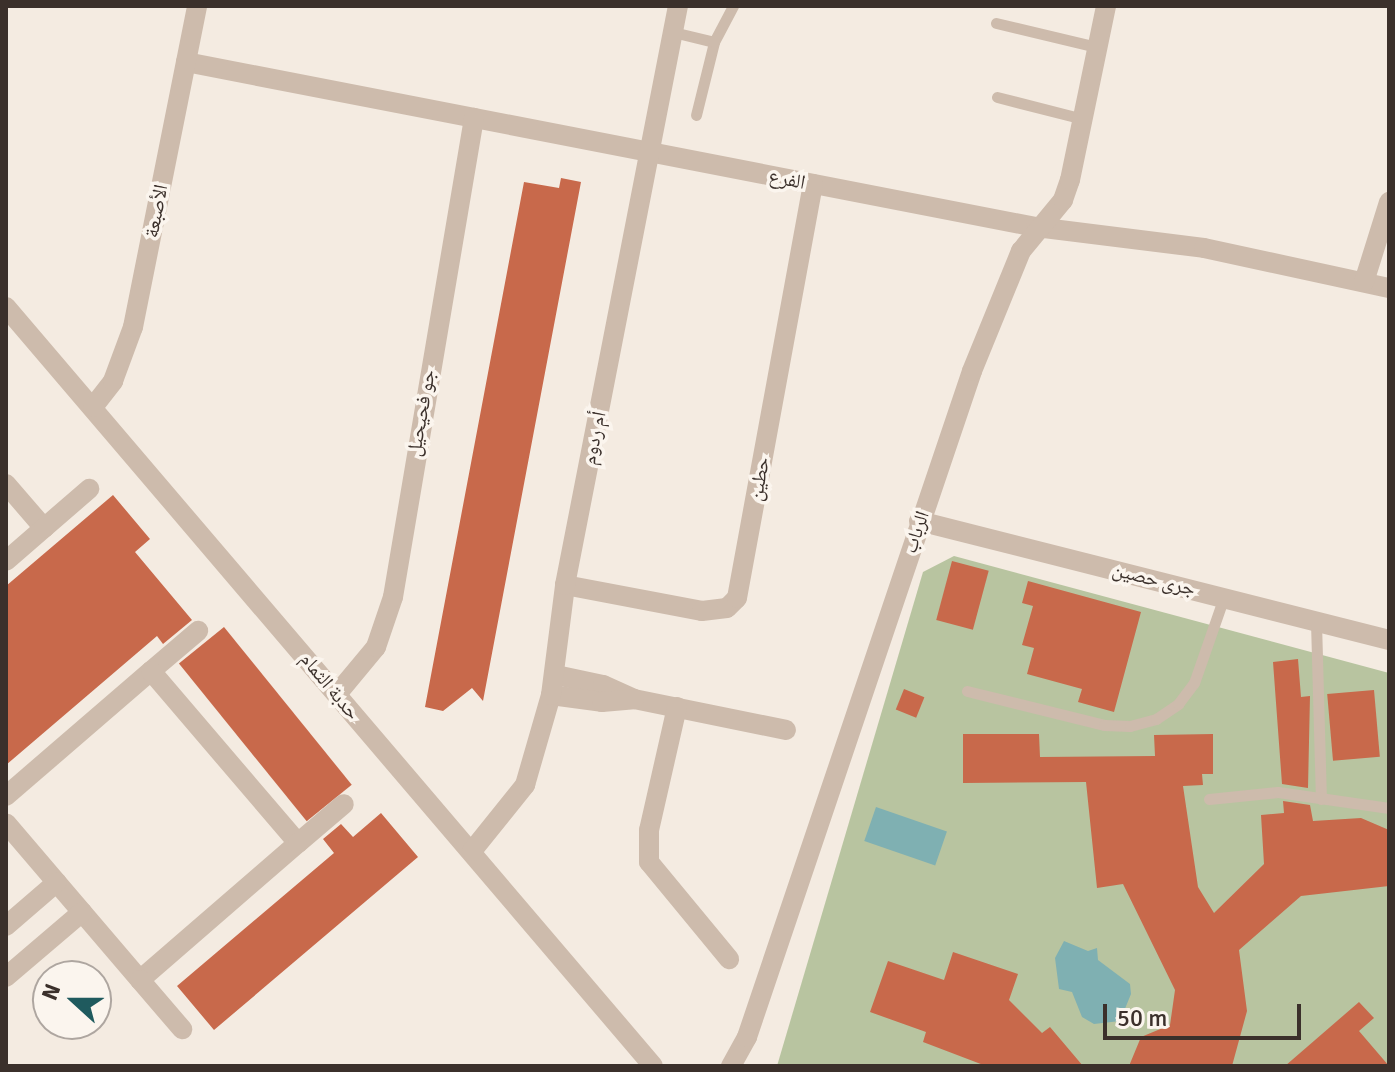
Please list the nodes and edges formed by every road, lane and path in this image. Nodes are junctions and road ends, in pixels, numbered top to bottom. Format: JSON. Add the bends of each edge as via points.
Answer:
{"nodes":[{"id":1,"x":197,"y":6,"type":"edge"},
{"id":2,"x":678,"y":6,"type":"edge"},
{"id":3,"x":733,"y":6,"type":"edge"},
{"id":4,"x":1106,"y":6,"type":"edge"},
{"id":5,"x":996,"y":23,"type":"dead end"},
{"id":6,"x":673,"y":32,"type":"junction"},
{"id":7,"x":714,"y":42,"type":"junction"},
{"id":8,"x":1097,"y":47,"type":"junction"},
{"id":9,"x":186,"y":62,"type":"junction"},
{"id":10,"x":997,"y":97,"type":"dead end"},
{"id":11,"x":696,"y":115,"type":"dead end"},
{"id":12,"x":474,"y":118,"type":"junction"},
{"id":13,"x":1083,"y":119,"type":"junction"},
{"id":14,"x":649,"y":152,"type":"junction"},
{"id":15,"x":813,"y":184,"type":"junction"},
{"id":16,"x":1389,"y":202,"type":"edge"},
{"id":17,"x":1036,"y":227,"type":"junction"},
{"id":18,"x":1364,"y":282,"type":"junction"},
{"id":19,"x":1389,"y":288,"type":"edge"},
{"id":20,"x":6,"y":307,"type":"edge"},
{"id":21,"x":93,"y":407,"type":"junction"},
{"id":22,"x":6,"y":484,"type":"edge"},
{"id":23,"x":89,"y":489,"type":"dead end"},
{"id":24,"x":919,"y":521,"type":"junction"},
{"id":25,"x":44,"y":528,"type":"junction"},
{"id":26,"x":6,"y":561,"type":"edge"},
{"id":27,"x":565,"y":585,"type":"junction"},
{"id":28,"x":1224,"y":597,"type":"junction"},
{"id":29,"x":1316,"y":622,"type":"junction"},
{"id":30,"x":198,"y":631,"type":"dead end"},
{"id":31,"x":1389,"y":640,"type":"edge"},
{"id":32,"x":151,"y":671,"type":"junction"},
{"id":33,"x":553,"y":685,"type":"junction"},
{"id":34,"x":967,"y":691,"type":"dead end"},
{"id":35,"x":337,"y":694,"type":"junction"},
{"id":36,"x":677,"y":707,"type":"junction"},
{"id":37,"x":786,"y":730,"type":"dead end"},
{"id":38,"x":6,"y":796,"type":"edge"},
{"id":39,"x":1209,"y":799,"type":"dead end"},
{"id":40,"x":1321,"y":799,"type":"junction"},
{"id":41,"x":344,"y":804,"type":"dead end"},
{"id":42,"x":1389,"y":808,"type":"edge"},
{"id":43,"x":6,"y":823,"type":"edge"},
{"id":44,"x":298,"y":843,"type":"junction"},
{"id":45,"x":472,"y":851,"type":"junction"},
{"id":46,"x":57,"y":882,"type":"junction"},
{"id":47,"x":82,"y":912,"type":"junction"},
{"id":48,"x":6,"y":926,"type":"edge"},
{"id":49,"x":729,"y":959,"type":"dead end"},
{"id":50,"x":6,"y":977,"type":"edge"},
{"id":51,"x":140,"y":980,"type":"junction"},
{"id":52,"x":182,"y":1029,"type":"dead end"},
{"id":53,"x":653,"y":1066,"type":"edge"},
{"id":54,"x":731,"y":1066,"type":"edge"}],
"edges":[{"from":1,"to":9,"type":"street","name":"الأصبعة"},
{"from":2,"to":6,"type":"street","name":"أم ردوم"},
{"from":3,"to":7,"type":"lane"},
{"from":4,"to":8,"type":"street","name":"الرباب"},
{"from":5,"to":8,"type":"lane"},
{"from":6,"to":7,"type":"lane"},
{"from":6,"to":14,"type":"street","name":"أم ردوم"},
{"from":7,"to":11,"type":"lane"},
{"from":8,"to":13,"type":"street","name":"الرباب"},
{"from":9,"to":12,"type":"street","name":"الفرع"},
{"from":9,"to":21,"type":"street","name":"الأصبعة","via":[[133,327],[113,381]]},
{"from":10,"to":13,"type":"lane"},
{"from":12,"to":14,"type":"street","name":"الفرع"},
{"from":12,"to":35,"type":"street","name":"جو فحيحيل","via":[[393,597],[376,647]]},
{"from":13,"to":17,"type":"street","name":"الرباب","via":[[1063,200]]},
{"from":14,"to":15,"type":"street","name":"الفرع"},
{"from":14,"to":27,"type":"street","name":"أم ردوم"},
{"from":15,"to":17,"type":"street","name":"الفرع"},
{"from":15,"to":27,"type":"street","name":"حطين","via":[[737,598],[727,608],[702,611]]},
{"from":16,"to":18,"type":"street"},
{"from":17,"to":18,"type":"street","name":"الفرع","via":[[1161,240]]},
{"from":17,"to":24,"type":"street","name":"الرباب","via":[[972,371]]},
{"from":18,"to":19,"type":"street","name":"الفرع"},
{"from":20,"to":21,"type":"street","name":"حدبة الثمام"},
{"from":21,"to":35,"type":"street","name":"حدبة الثمام"},
{"from":22,"to":25,"type":"street"},
{"from":23,"to":25,"type":"street"},
{"from":24,"to":28,"type":"street","name":"جرى حصين"},
{"from":24,"to":54,"type":"street","name":"الرباب","via":[[747,1037]]},
{"from":25,"to":26,"type":"street"},
{"from":27,"to":33,"type":"street","name":"أم ردوم"},
{"from":28,"to":29,"type":"street","name":"جرى حصين"},
{"from":28,"to":34,"type":"lane","via":[[1194,683],[1178,704],[1156,719],[1104,725]]},
{"from":29,"to":31,"type":"street","name":"جرى حصين"},
{"from":29,"to":40,"type":"lane"},
{"from":30,"to":32,"type":"street"},
{"from":32,"to":38,"type":"street"},
{"from":32,"to":44,"type":"street"},
{"from":33,"to":36,"type":"street","via":[[602,702],[634,699]]},
{"from":33,"to":45,"type":"street","name":"أم ردوم","via":[[525,785]]},
{"from":35,"to":45,"type":"street","name":"حدبة الثمام"},
{"from":36,"to":37,"type":"street"},
{"from":36,"to":49,"type":"street","via":[[649,830],[649,862]]},
{"from":39,"to":40,"type":"lane","via":[[1278,792]]},
{"from":40,"to":42,"type":"lane"},
{"from":41,"to":44,"type":"street"},
{"from":43,"to":46,"type":"street"},
{"from":44,"to":51,"type":"street"},
{"from":45,"to":53,"type":"street","name":"حدبة الثمام"},
{"from":46,"to":47,"type":"street"},
{"from":46,"to":48,"type":"street"},
{"from":47,"to":50,"type":"street"},
{"from":47,"to":51,"type":"street"},
{"from":51,"to":52,"type":"street"}]}
